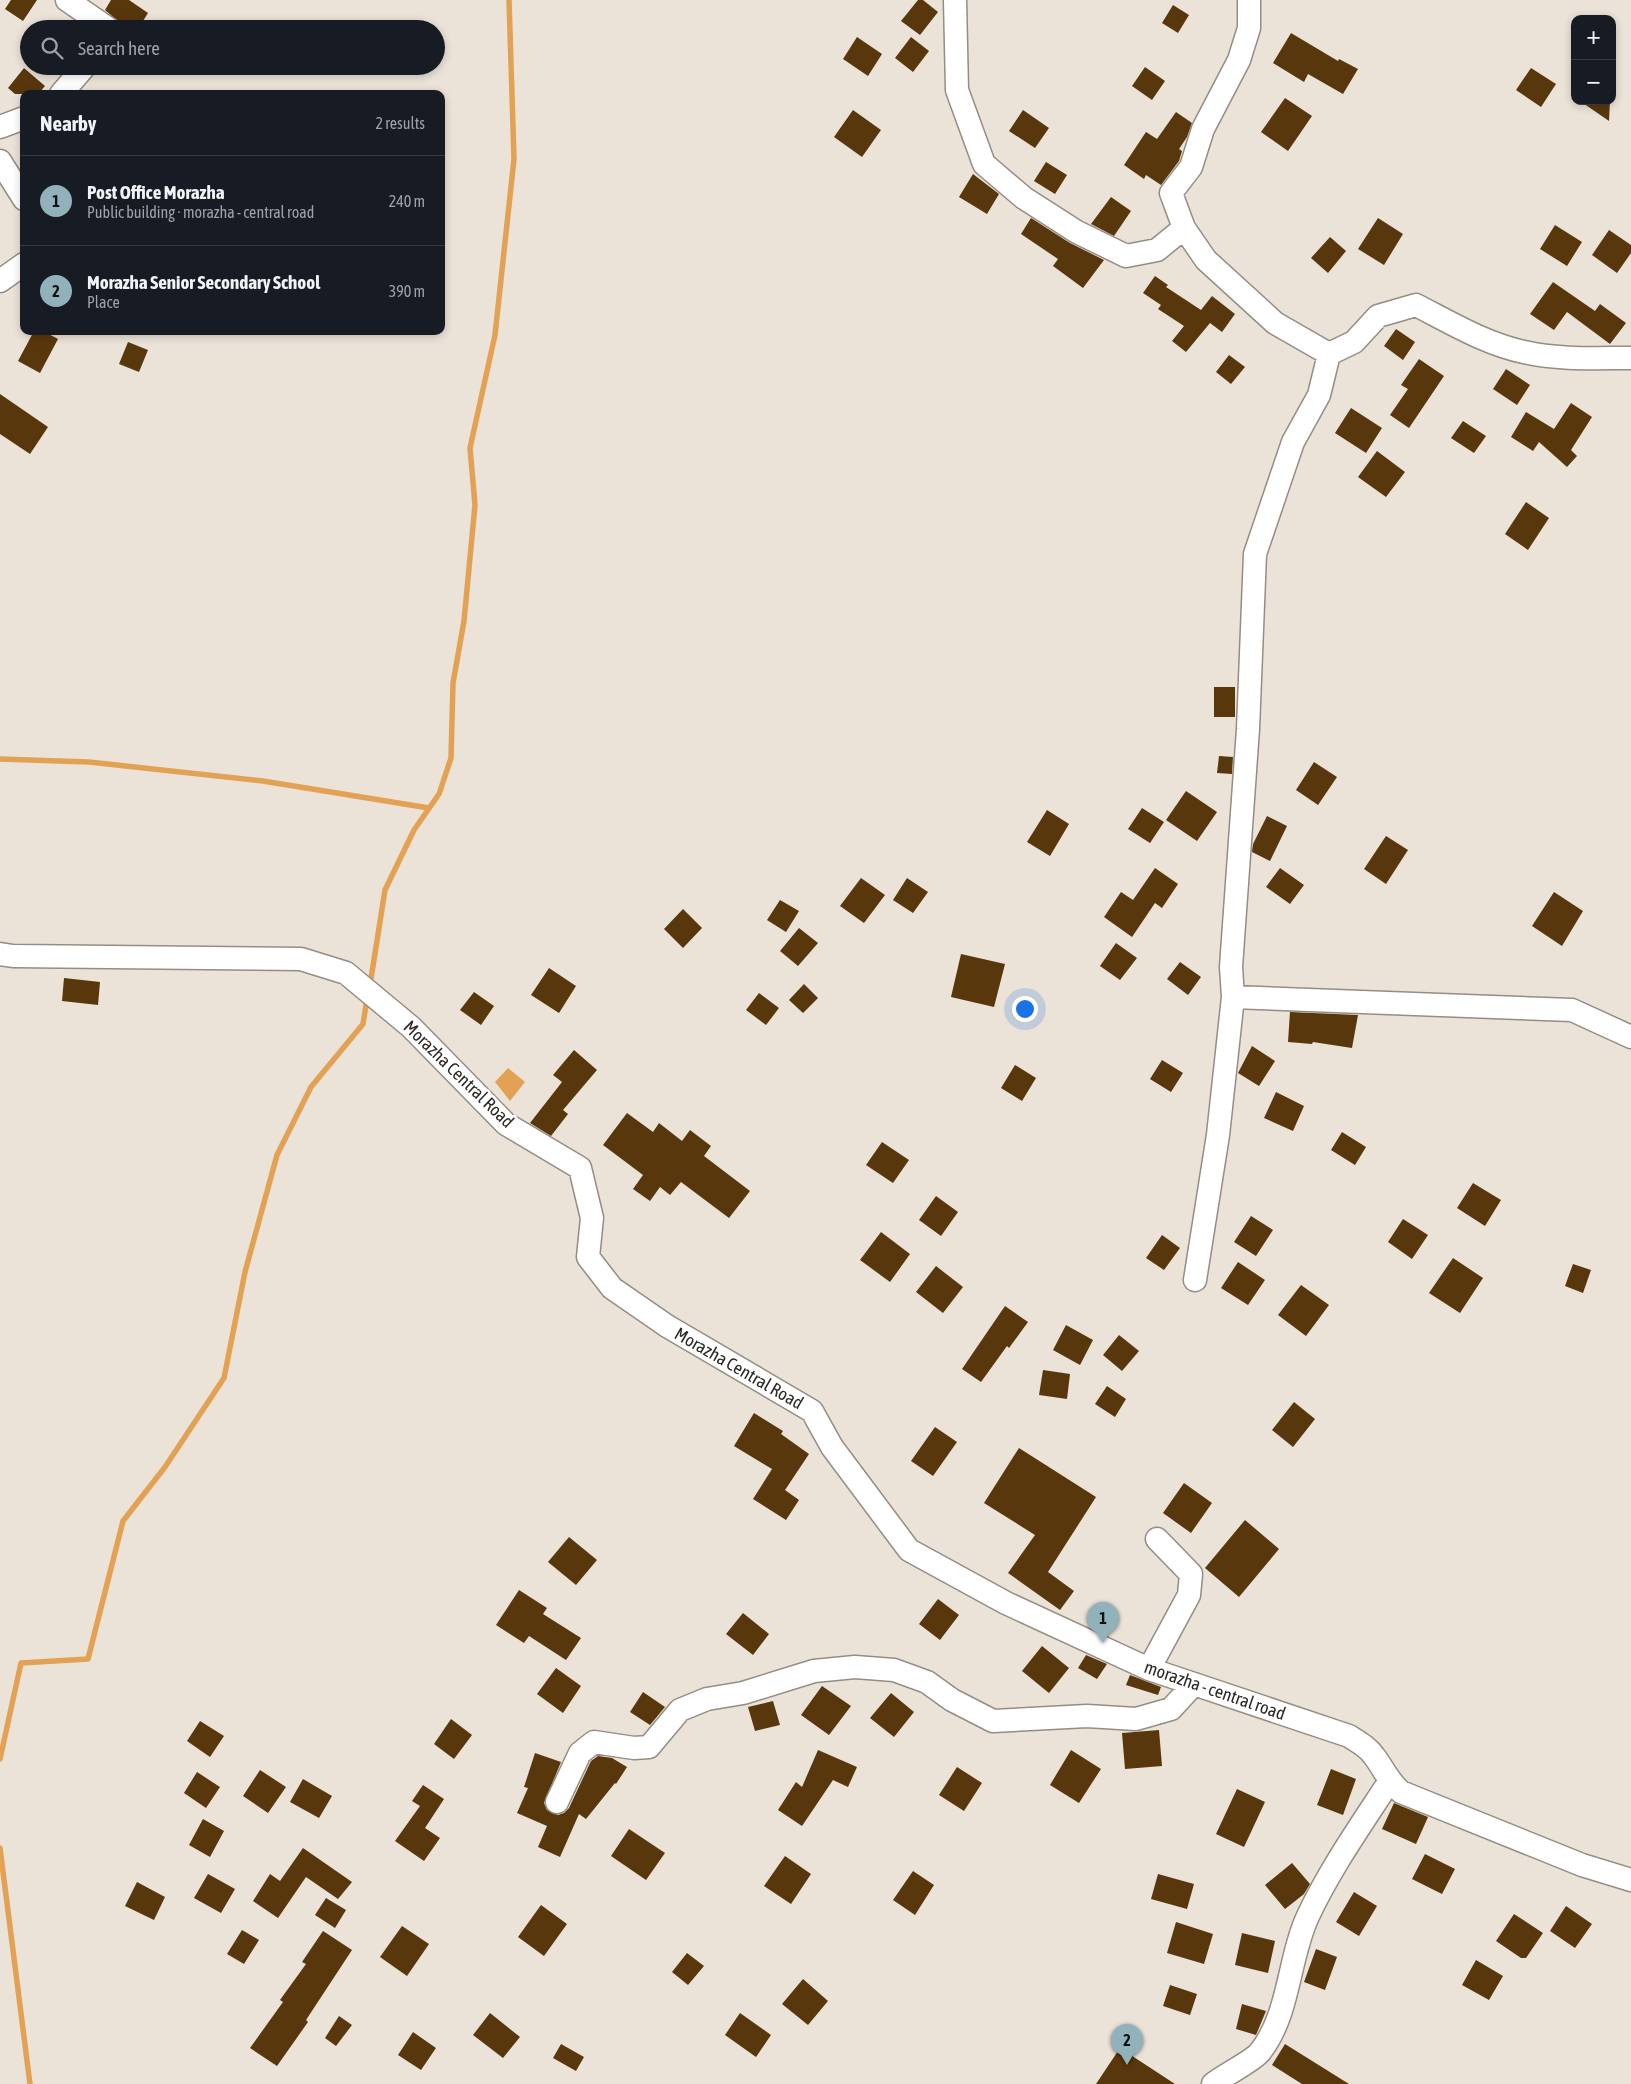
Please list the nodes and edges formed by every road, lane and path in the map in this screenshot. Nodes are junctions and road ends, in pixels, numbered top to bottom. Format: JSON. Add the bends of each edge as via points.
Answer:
{"nodes":[{"id":1,"x":67,"y":0,"type":"edge"},
{"id":2,"x":955,"y":0,"type":"edge"},
{"id":3,"x":1249,"y":0,"type":"edge"},
{"id":4,"x":97,"y":20,"type":"edge"},
{"id":5,"x":77,"y":75,"type":"edge"},
{"id":6,"x":64,"y":90,"type":"edge"},
{"id":7,"x":20,"y":120,"type":"edge"},
{"id":8,"x":0,"y":127,"type":"edge"},
{"id":9,"x":0,"y":161,"type":"edge"},
{"id":10,"x":20,"y":192,"type":"edge"},
{"id":11,"x":1184,"y":228,"type":"junction"},
{"id":12,"x":20,"y":267,"type":"edge"},
{"id":13,"x":0,"y":281,"type":"edge"},
{"id":14,"x":1329,"y":354,"type":"junction"},
{"id":15,"x":1631,"y":358,"type":"edge"},
{"id":16,"x":0,"y":954,"type":"edge"},
{"id":17,"x":1233,"y":996,"type":"junction"},
{"id":18,"x":1631,"y":1037,"type":"edge"},
{"id":19,"x":1195,"y":1280,"type":"dead end"},
{"id":20,"x":832,"y":1447,"type":"joint"},
{"id":21,"x":1158,"y":1539,"type":"dead end"},
{"id":22,"x":1149,"y":1669,"type":"junction"},
{"id":23,"x":1194,"y":1684,"type":"junction"},
{"id":24,"x":1390,"y":1782,"type":"junction"},
{"id":25,"x":557,"y":1802,"type":"dead end"},
{"id":26,"x":1631,"y":1880,"type":"edge"},
{"id":27,"x":1213,"y":2084,"type":"edge"}],
"edges":[{"from":1,"to":4,"type":"street"},
{"from":2,"to":11,"type":"street","via":[[957,90],[984,164],[1024,198],[1069,228],[1126,256],[1156,250]]},
{"from":3,"to":11,"type":"street","via":[[1249,28],[1239,60],[1203,129],[1191,167],[1171,193]]},
{"from":5,"to":6,"type":"street"},
{"from":7,"to":8,"type":"street"},
{"from":9,"to":10,"type":"street"},
{"from":11,"to":14,"type":"street","via":[[1206,260],[1275,323]]},
{"from":12,"to":13,"type":"street"},
{"from":14,"to":15,"type":"street","via":[[1354,342],[1378,316],[1416,305],[1478,337],[1525,353]]},
{"from":14,"to":17,"type":"street","via":[[1319,395],[1293,442],[1255,554],[1248,730],[1231,967]]},
{"from":16,"to":20,"type":"street","name":"Morazha Central Road","via":[[301,959],[346,974],[411,1028],[506,1124],[580,1168],[592,1218],[588,1257],[612,1288],[667,1326],[812,1411]]},
{"from":17,"to":18,"type":"street","via":[[1572,1010]]},
{"from":17,"to":19,"type":"street","via":[[1218,1135]]},
{"from":20,"to":22,"type":"street","name":"morazha - central road","via":[[909,1550],[1006,1603]]},
{"from":21,"to":22,"type":"street","via":[[1191,1574],[1189,1595]]},
{"from":22,"to":23,"type":"street","name":"morazha - central road"},
{"from":23,"to":24,"type":"street","name":"morazha - central road","via":[[1349,1736],[1374,1756]]},
{"from":23,"to":25,"type":"street","via":[[1171,1709],[1136,1719],[1087,1716],[993,1721],[952,1700],[927,1682],[894,1670],[855,1667],[814,1671],[743,1693],[707,1699],[680,1710],[649,1747],[594,1742],[580,1753]]},
{"from":24,"to":26,"type":"street","name":"morazha - central road","via":[[1401,1792],[1445,1811],[1582,1865]]},
{"from":24,"to":27,"type":"street","via":[[1334,1869],[1308,1917],[1277,2020],[1260,2054]]}]}
